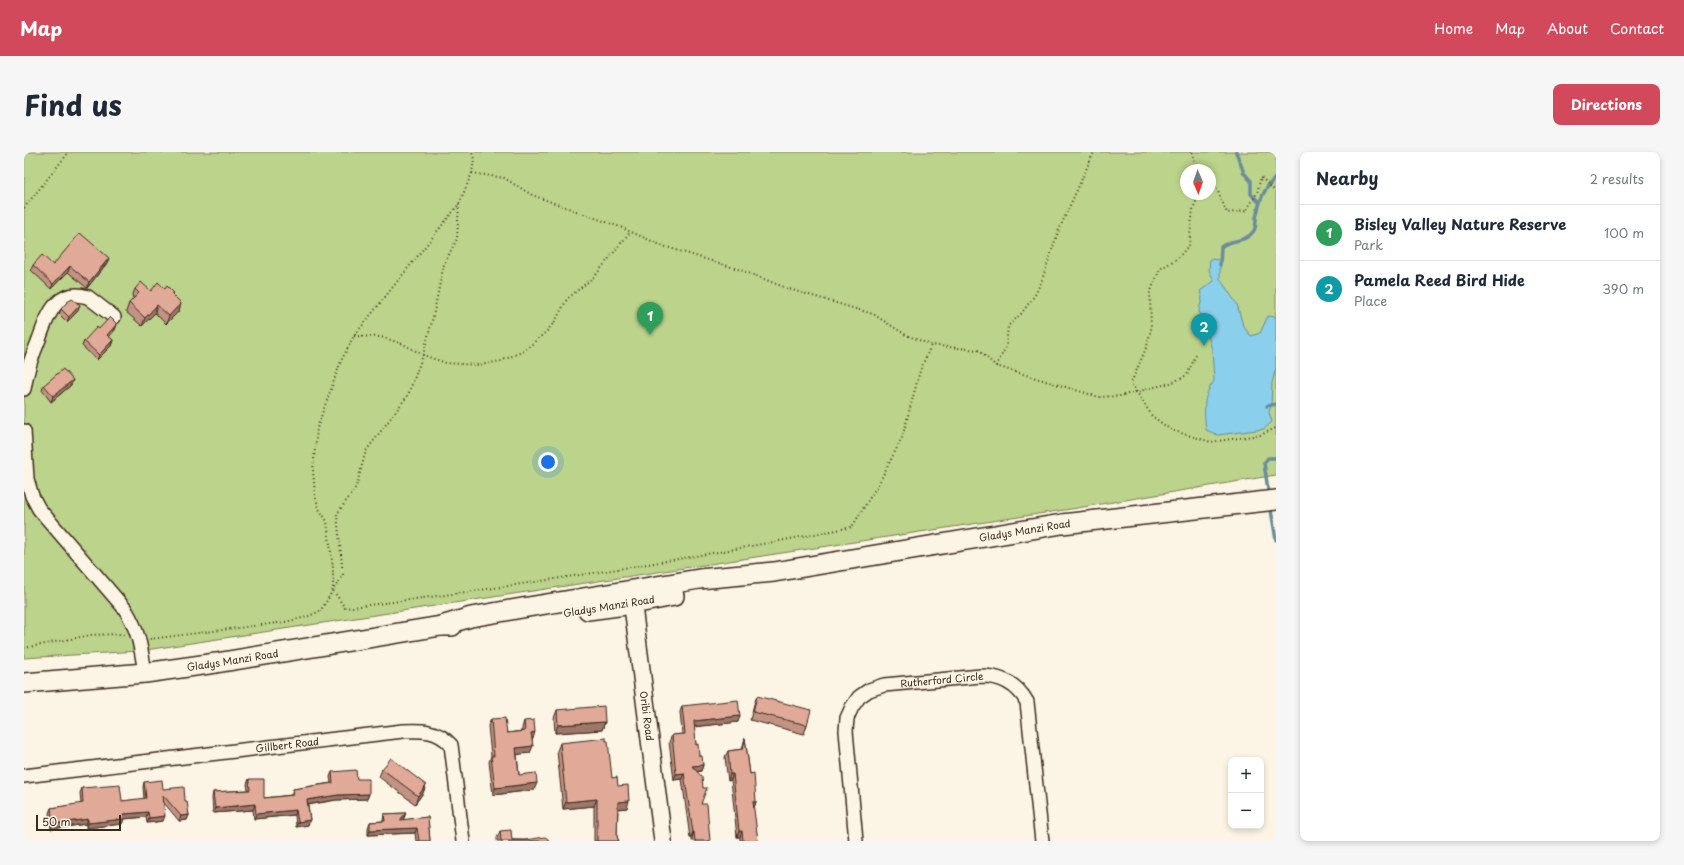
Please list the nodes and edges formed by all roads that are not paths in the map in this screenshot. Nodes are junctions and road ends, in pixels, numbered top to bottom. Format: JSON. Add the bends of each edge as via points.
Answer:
{"nodes":[{"id":1,"x":114,"y":317,"type":"dead end"},
{"id":2,"x":24,"y":389,"type":"edge"},
{"id":3,"x":24,"y":431,"type":"edge"},
{"id":4,"x":1276,"y":500,"type":"edge"},
{"id":5,"x":632,"y":597,"type":"junction"},
{"id":6,"x":145,"y":673,"type":"junction"},
{"id":7,"x":24,"y":683,"type":"edge"},
{"id":8,"x":24,"y":776,"type":"edge"},
{"id":9,"x":463,"y":841,"type":"edge"},
{"id":10,"x":663,"y":841,"type":"edge"},
{"id":11,"x":856,"y":841,"type":"edge"},
{"id":12,"x":1042,"y":841,"type":"edge"}],
"edges":[{"from":1,"to":2,"type":"street","via":[[88,297],[67,296],[59,302],[45,321],[30,359]]},
{"from":3,"to":6,"type":"street","via":[[27,480],[32,496],[40,509],[125,609],[140,640]]},
{"from":4,"to":5,"type":"main road","name":"Gladys Manzi Road","via":[[1062,524],[774,572],[699,580]]},
{"from":5,"to":6,"type":"main road","name":"Gladys Manzi Road","via":[[471,617],[441,626]]},
{"from":5,"to":10,"type":"street","name":"Oribi Road"},
{"from":6,"to":7,"type":"main road","name":"Gladys Manzi Road"},
{"from":8,"to":9,"type":"street","name":"Gillbert Road","via":[[403,731],[428,732],[445,738],[451,746]]},
{"from":11,"to":12,"type":"street","name":"Rutherford Circle","via":[[846,731],[847,718],[859,697],[884,685],[981,676],[1006,681],[1016,687],[1027,702]]}]}
